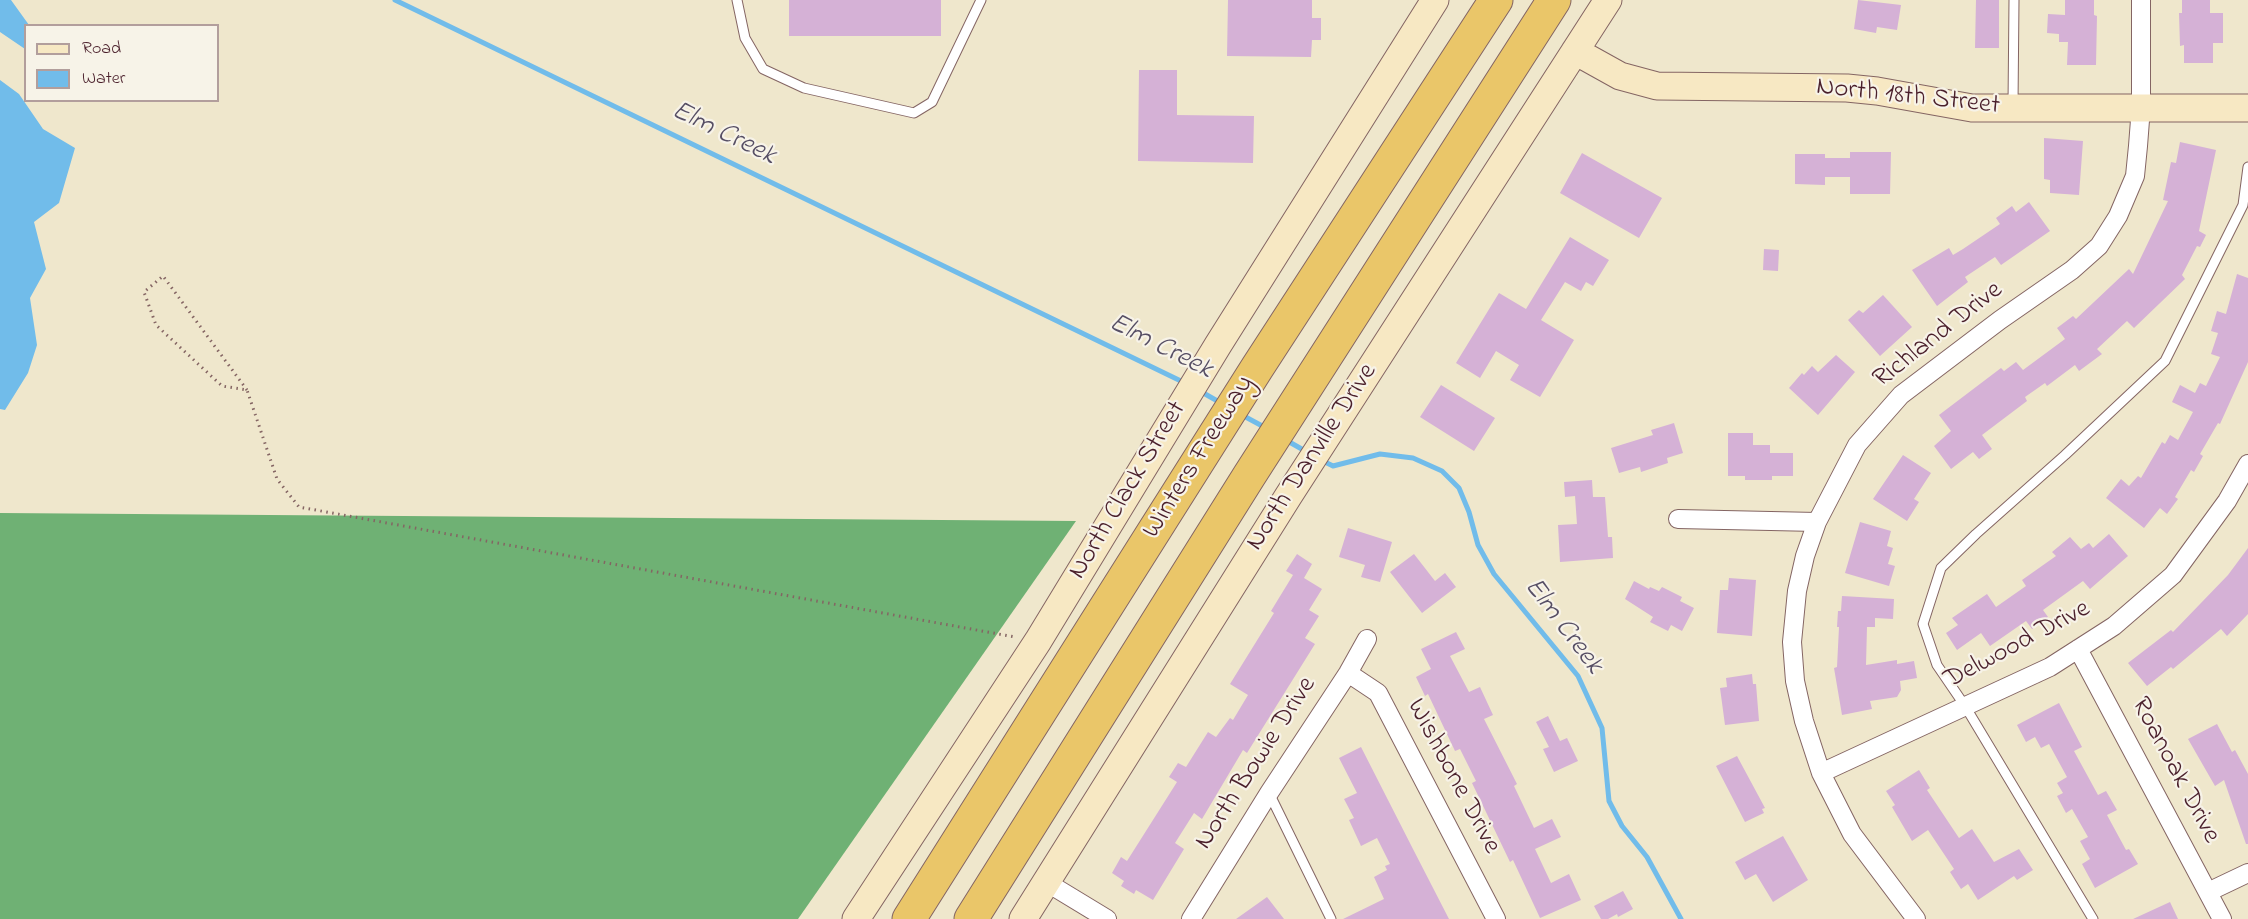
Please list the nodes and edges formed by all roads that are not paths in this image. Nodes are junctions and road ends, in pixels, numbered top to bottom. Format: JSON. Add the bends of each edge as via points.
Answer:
{"nodes":[{"id":1,"x":737,"y":0,"type":"edge"},
{"id":2,"x":981,"y":0,"type":"edge"},
{"id":3,"x":1435,"y":0,"type":"edge"},
{"id":4,"x":1468,"y":0,"type":"edge"},
{"id":5,"x":1496,"y":0,"type":"edge"},
{"id":6,"x":1554,"y":0,"type":"edge"},
{"id":7,"x":1608,"y":0,"type":"edge"},
{"id":8,"x":2014,"y":0,"type":"edge"},
{"id":9,"x":2141,"y":0,"type":"edge"},
{"id":10,"x":1575,"y":51,"type":"junction"},
{"id":11,"x":2141,"y":107,"type":"junction"},
{"id":12,"x":2013,"y":108,"type":"junction"},
{"id":13,"x":2248,"y":108,"type":"edge"},
{"id":14,"x":1405,"y":138,"type":"junction"},
{"id":15,"x":2248,"y":167,"type":"edge"},
{"id":16,"x":2248,"y":464,"type":"edge"},
{"id":17,"x":1678,"y":519,"type":"dead end"},
{"id":18,"x":1817,"y":522,"type":"junction"},
{"id":19,"x":1367,"y":639,"type":"dead end"},
{"id":20,"x":2078,"y":649,"type":"junction"},
{"id":21,"x":1348,"y":673,"type":"junction"},
{"id":22,"x":1965,"y":706,"type":"junction"},
{"id":23,"x":1821,"y":773,"type":"junction"},
{"id":24,"x":1269,"y":793,"type":"junction"},
{"id":25,"x":2248,"y":873,"type":"edge"},
{"id":26,"x":1046,"y":882,"type":"junction"},
{"id":27,"x":2208,"y":892,"type":"junction"},
{"id":28,"x":856,"y":919,"type":"edge"},
{"id":29,"x":909,"y":919,"type":"edge"},
{"id":30,"x":971,"y":919,"type":"edge"},
{"id":31,"x":1023,"y":919,"type":"edge"},
{"id":32,"x":1107,"y":919,"type":"edge"},
{"id":33,"x":1191,"y":919,"type":"edge"},
{"id":34,"x":1331,"y":919,"type":"edge"},
{"id":35,"x":1496,"y":919,"type":"edge"},
{"id":36,"x":1916,"y":919,"type":"edge"},
{"id":37,"x":2093,"y":919,"type":"edge"},
{"id":38,"x":2222,"y":919,"type":"edge"}],
"edges":[{"from":1,"to":2,"type":"lane","via":[[745,38],[763,69],[804,88],[914,113],[933,102]]},
{"from":3,"to":28,"type":"main road","name":"North Clack Street","via":[[1038,641]]},
{"from":4,"to":14,"type":"highway"},
{"from":5,"to":14,"type":"highway","name":"Winters Freeway"},
{"from":6,"to":30,"type":"highway","name":"Winters Freeway"},
{"from":7,"to":10,"type":"main road","name":"North Danville Drive"},
{"from":8,"to":12,"type":"lane"},
{"from":9,"to":11,"type":"street","name":"Richland Drive"},
{"from":10,"to":12,"type":"main road","name":"North 18th Street","via":[[1620,76],[1658,86],[1847,87],[1972,108]]},
{"from":10,"to":26,"type":"main road","name":"North Danville Drive"},
{"from":11,"to":12,"type":"main road","name":"North 18th Street"},
{"from":11,"to":13,"type":"main road","name":"North 18th Street"},
{"from":11,"to":18,"type":"street","name":"Richland Drive","via":[[2135,176],[2118,216],[2099,246],[1901,395],[1857,445]]},
{"from":14,"to":29,"type":"highway","name":"Winters Freeway"},
{"from":15,"to":22,"type":"lane","via":[[2243,205],[2165,361],[1941,568],[1923,624],[1937,665]]},
{"from":16,"to":20,"type":"street","name":"Delwood Drive","via":[[2227,501],[2173,575],[2114,626]]},
{"from":17,"to":18,"type":"street"},
{"from":18,"to":23,"type":"street","name":"Richland Drive","via":[[1797,591],[1792,642],[1795,681]]},
{"from":19,"to":21,"type":"street","name":"North Bowie Drive"},
{"from":20,"to":22,"type":"street","name":"Delwood Drive","via":[[2050,667]]},
{"from":20,"to":27,"type":"street","name":"Roanoak Drive"},
{"from":21,"to":24,"type":"street","name":"North Bowie Drive"},
{"from":21,"to":35,"type":"street","name":"Wishbone Drive","via":[[1378,693]]},
{"from":22,"to":23,"type":"street","name":"Delwood Drive"},
{"from":22,"to":37,"type":"lane"},
{"from":23,"to":36,"type":"street","name":"Richland Drive","via":[[1852,834]]},
{"from":24,"to":33,"type":"street","name":"North Bowie Drive"},
{"from":24,"to":34,"type":"lane"},
{"from":25,"to":27,"type":"street"},
{"from":26,"to":31,"type":"main road","name":"North Danville Drive"},
{"from":26,"to":32,"type":"street"},
{"from":27,"to":38,"type":"street","name":"Roanoak Drive"}]}
